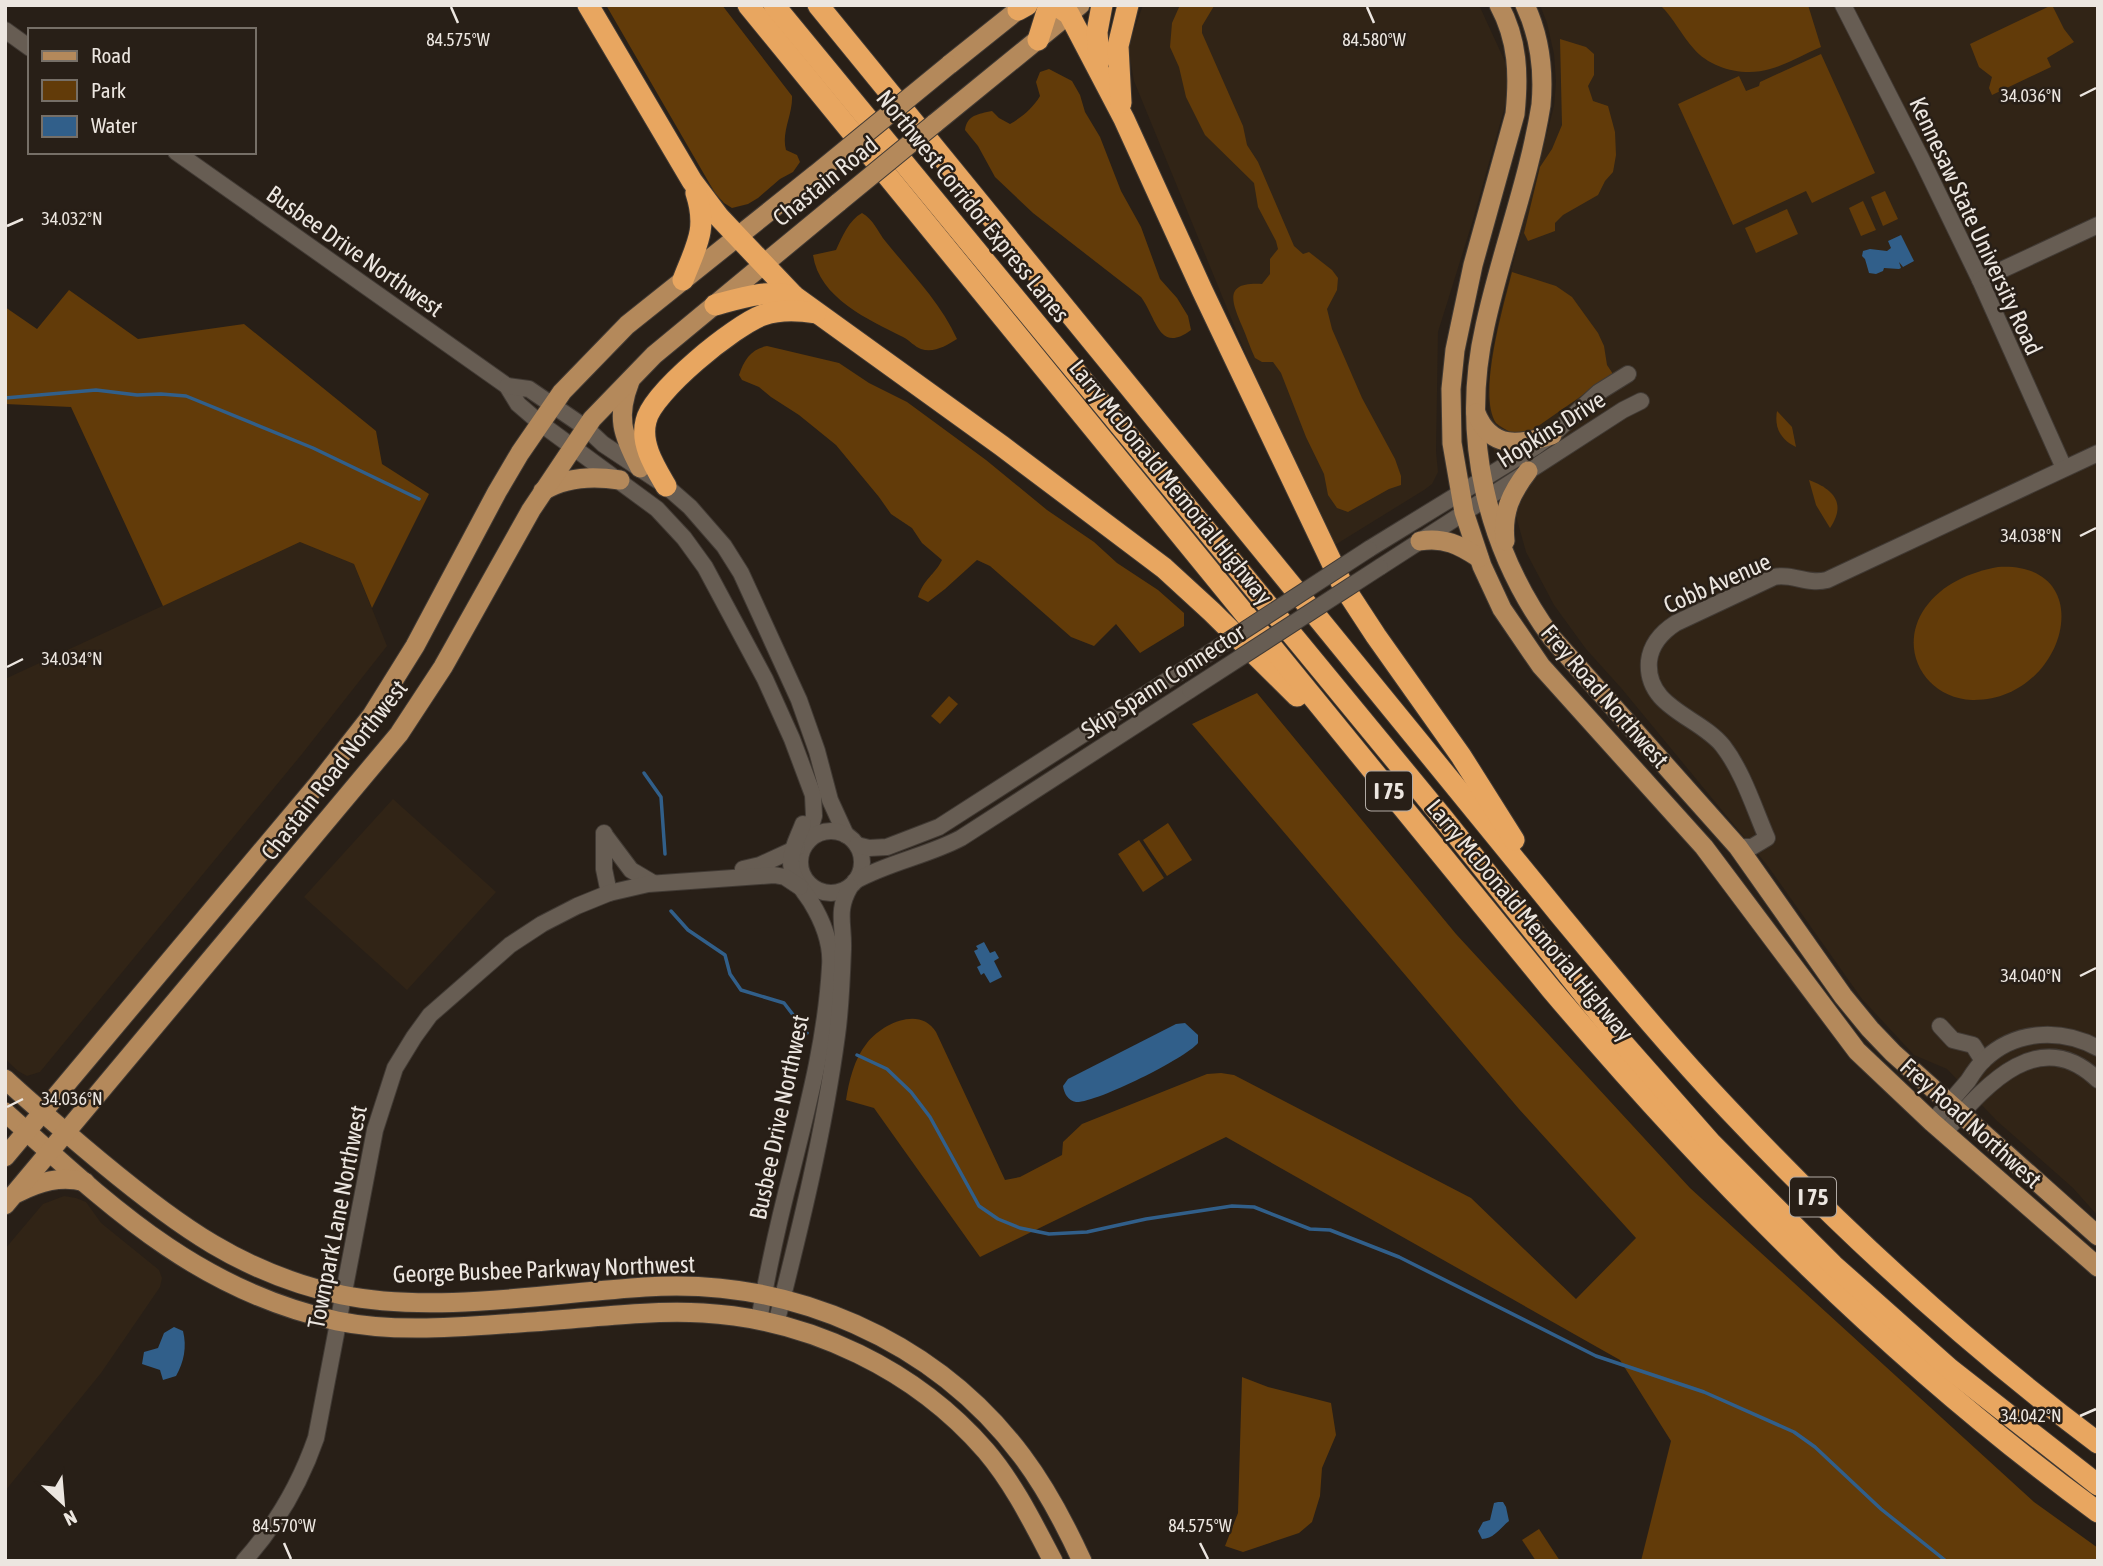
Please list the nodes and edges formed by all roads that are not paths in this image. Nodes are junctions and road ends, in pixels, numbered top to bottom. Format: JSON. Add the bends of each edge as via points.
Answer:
{"nodes":[{"id":1,"x":588,"y":5,"type":"edge"},
{"id":2,"x":748,"y":5,"type":"edge"},
{"id":3,"x":774,"y":5,"type":"edge"},
{"id":4,"x":818,"y":5,"type":"edge"},
{"id":5,"x":1049,"y":5,"type":"edge"},
{"id":6,"x":1101,"y":5,"type":"edge"},
{"id":7,"x":1128,"y":5,"type":"edge"},
{"id":8,"x":1499,"y":5,"type":"edge"},
{"id":9,"x":1525,"y":5,"type":"edge"},
{"id":10,"x":1843,"y":5,"type":"edge"},
{"id":11,"x":1023,"y":7,"type":"edge"},
{"id":12,"x":1069,"y":8,"type":"edge"},
{"id":13,"x":5,"y":30,"type":"edge"},
{"id":14,"x":1038,"y":40,"type":"junction"},
{"id":15,"x":28,"y":47,"type":"edge"},
{"id":16,"x":1100,"y":70,"type":"junction"},
{"id":17,"x":1124,"y":119,"type":"junction"},
{"id":18,"x":179,"y":154,"type":"edge"},
{"id":19,"x":692,"y":181,"type":"junction"},
{"id":20,"x":2098,"y":225,"type":"edge"},
{"id":21,"x":738,"y":236,"type":"junction"},
{"id":22,"x":764,"y":263,"type":"junction"},
{"id":23,"x":683,"y":280,"type":"junction"},
{"id":24,"x":1980,"y":280,"type":"junction"},
{"id":25,"x":794,"y":296,"type":"junction"},
{"id":26,"x":715,"y":305,"type":"junction"},
{"id":27,"x":816,"y":313,"type":"junction"},
{"id":28,"x":1628,"y":374,"type":"dead end"},
{"id":29,"x":631,"y":376,"type":"junction"},
{"id":30,"x":507,"y":386,"type":"junction"},
{"id":31,"x":1641,"y":401,"type":"dead end"},
{"id":32,"x":552,"y":405,"type":"junction"},
{"id":33,"x":1476,"y":411,"type":"junction"},
{"id":34,"x":540,"y":423,"type":"junction"},
{"id":35,"x":586,"y":428,"type":"junction"},
{"id":36,"x":1552,"y":435,"type":"junction"},
{"id":37,"x":573,"y":446,"type":"junction"},
{"id":38,"x":2098,"y":453,"type":"edge"},
{"id":39,"x":640,"y":467,"type":"junction"},
{"id":40,"x":2064,"y":468,"type":"junction"},
{"id":41,"x":1528,"y":471,"type":"junction"},
{"id":42,"x":620,"y":480,"type":"junction"},
{"id":43,"x":666,"y":486,"type":"junction"},
{"id":44,"x":1484,"y":489,"type":"junction"},
{"id":45,"x":542,"y":491,"type":"junction"},
{"id":46,"x":1459,"y":492,"type":"junction"},
{"id":47,"x":1464,"y":512,"type":"junction"},
{"id":48,"x":1414,"y":545,"type":"junction"},
{"id":49,"x":1479,"y":558,"type":"junction"},
{"id":50,"x":1506,"y":559,"type":"junction"},
{"id":51,"x":1347,"y":740,"type":"junction"},
{"id":52,"x":838,"y":820,"type":"junction"},
{"id":53,"x":852,"y":840,"type":"junction"},
{"id":54,"x":899,"y":843,"type":"junction"},
{"id":55,"x":801,"y":846,"type":"junction"},
{"id":56,"x":1738,"y":847,"type":"junction"},
{"id":57,"x":700,"y":879,"type":"junction"},
{"id":58,"x":857,"y":881,"type":"junction"},
{"id":59,"x":653,"y":883,"type":"junction"},
{"id":60,"x":800,"y":887,"type":"junction"},
{"id":61,"x":609,"y":894,"type":"junction"},
{"id":62,"x":1561,"y":916,"type":"junction"},
{"id":63,"x":1940,"y":1026,"type":"dead end"},
{"id":64,"x":2098,"y":1048,"type":"edge"},
{"id":65,"x":1983,"y":1061,"type":"junction"},
{"id":66,"x":5,"y":1079,"type":"edge"},
{"id":67,"x":2098,"y":1080,"type":"edge"},
{"id":68,"x":1955,"y":1109,"type":"junction"},
{"id":69,"x":5,"y":1112,"type":"edge"},
{"id":70,"x":42,"y":1113,"type":"junction"},
{"id":71,"x":1938,"y":1128,"type":"junction"},
{"id":72,"x":27,"y":1132,"type":"junction"},
{"id":73,"x":66,"y":1132,"type":"junction"},
{"id":74,"x":49,"y":1152,"type":"junction"},
{"id":75,"x":5,"y":1157,"type":"edge"},
{"id":76,"x":85,"y":1182,"type":"junction"},
{"id":77,"x":9,"y":1200,"type":"edge"},
{"id":78,"x":2098,"y":1236,"type":"edge"},
{"id":79,"x":2098,"y":1267,"type":"edge"},
{"id":80,"x":344,"y":1295,"type":"junction"},
{"id":81,"x":773,"y":1296,"type":"junction"},
{"id":82,"x":339,"y":1321,"type":"junction"},
{"id":83,"x":767,"y":1322,"type":"junction"},
{"id":84,"x":2098,"y":1443,"type":"edge"},
{"id":85,"x":2098,"y":1485,"type":"edge"},
{"id":86,"x":1057,"y":1511,"type":"junction"},
{"id":87,"x":2098,"y":1512,"type":"edge"},
{"id":88,"x":1034,"y":1523,"type":"junction"},
{"id":89,"x":244,"y":1561,"type":"edge"},
{"id":90,"x":1053,"y":1561,"type":"edge"},
{"id":91,"x":1082,"y":1561,"type":"edge"}],
"edges":[{"from":1,"to":19,"type":"highway"},
{"from":2,"to":51,"type":"highway","name":"Larry McDonald Memorial Highway","number":"I 75"},
{"from":3,"to":85,"type":"highway","name":"Northwest Corridor Express Lanes","via":[[1622,1042],[1702,1133],[1833,1265],[1930,1352]]},
{"from":4,"to":62,"type":"highway","name":"Larry McDonald Memorial Highway","number":"I 75"},
{"from":5,"to":14,"type":"highway"},
{"from":6,"to":16,"type":"highway","via":[[1097,32]]},
{"from":7,"to":17,"type":"highway","via":[[1118,46]]},
{"from":8,"to":46,"type":"main road","name":"Frey Road Northwest","via":[[1515,46],[1516,114],[1455,350],[1451,424]]},
{"from":9,"to":33,"type":"main road","name":"Frey Road Northwest","via":[[1539,50],[1541,105],[1485,326],[1476,377]]},
{"from":10,"to":24,"type":"street","name":"Kennesaw State University Road"},
{"from":11,"to":21,"type":"main road","name":"Chastain Road","bridge":true},
{"from":12,"to":14,"type":"main road","name":"Chastain Road"},
{"from":12,"to":16,"type":"highway"},
{"from":13,"to":15,"type":"street"},
{"from":14,"to":22,"type":"main road","name":"Chastain Road","bridge":true},
{"from":16,"to":17,"type":"highway"},
{"from":17,"to":62,"type":"highway","via":[[1342,584],[1461,755]]},
{"from":18,"to":30,"type":"street","name":"Busbee Drive Northwest"},
{"from":19,"to":21,"type":"highway"},
{"from":19,"to":23,"type":"highway","via":[[702,232]]},
{"from":20,"to":24,"type":"street"},
{"from":21,"to":22,"type":"highway"},
{"from":21,"to":23,"type":"main road","name":"Chastain Road Northwest"},
{"from":22,"to":25,"type":"highway"},
{"from":22,"to":26,"type":"main road","name":"Chastain Road Northwest"},
{"from":23,"to":32,"type":"main road","name":"Chastain Road Northwest","via":[[602,349]]},
{"from":24,"to":40,"type":"street","name":"Kennesaw State University Road"},
{"from":25,"to":26,"type":"highway","via":[[766,293]]},
{"from":25,"to":27,"type":"highway"},
{"from":26,"to":29,"type":"main road","name":"Chastain Road Northwest"},
{"from":27,"to":43,"type":"highway","via":[[789,311],[752,320],[659,396],[645,423],[645,438]]},
{"from":27,"to":51,"type":"highway","via":[[1164,568]]},
{"from":28,"to":36,"type":"street","name":"Hopkins Drive","via":[[1599,392]]},
{"from":29,"to":35,"type":"main road","name":"Chastain Road Northwest"},
{"from":29,"to":39,"type":"main road","via":[[622,405],[622,428]]},
{"from":30,"to":32,"type":"street","name":"Busbee Drive Northwest","via":[[529,389]]},
{"from":30,"to":34,"type":"street","name":"Busbee Drive Northwest","via":[[518,404]]},
{"from":31,"to":41,"type":"street","name":"Hopkins Drive"},
{"from":32,"to":34,"type":"main road","name":"Chastain Road Northwest"},
{"from":32,"to":35,"type":"street","name":"Busbee Drive Northwest"},
{"from":33,"to":36,"type":"main road","via":[[1485,429],[1502,440],[1522,442]]},
{"from":33,"to":44,"type":"main road","name":"Frey Road Northwest"},
{"from":34,"to":37,"type":"street","name":"Busbee Drive Northwest"},
{"from":34,"to":70,"type":"main road","name":"Chastain Road Northwest","via":[[372,716]]},
{"from":35,"to":37,"type":"main road","name":"Chastain Road Northwest"},
{"from":35,"to":39,"type":"street","name":"Busbee Drive Northwest"},
{"from":36,"to":44,"type":"street","name":"Hopkins Drive"},
{"from":37,"to":42,"type":"street","name":"Busbee Drive Northwest"},
{"from":37,"to":45,"type":"main road","name":"Chastain Road Northwest"},
{"from":38,"to":40,"type":"street","name":"Cobb Avenue"},
{"from":39,"to":43,"type":"street","name":"Busbee Drive Northwest"},
{"from":40,"to":56,"type":"street","name":"Cobb Avenue","via":[[1826,580],[1773,577],[1675,622],[1658,638],[1649,663],[1654,689],[1724,748],[1767,838],[1752,847]]},
{"from":41,"to":44,"type":"street","name":"Hopkins Drive"},
{"from":41,"to":50,"type":"main road","via":[[1506,507]]},
{"from":42,"to":45,"type":"main road","via":[[576,479]]},
{"from":42,"to":55,"type":"street","name":"Busbee Drive Northwest","via":[[657,509],[705,567],[776,701],[808,788]]},
{"from":43,"to":52,"type":"street","name":"Busbee Drive Northwest","via":[[708,527],[741,573],[799,700]]},
{"from":44,"to":46,"type":"street","name":"Skip Spann Connector"},
{"from":44,"to":47,"type":"street","name":"Skip Spann Connector"},
{"from":44,"to":50,"type":"main road","name":"Frey Road Northwest"},
{"from":45,"to":73,"type":"main road","name":"Chastain Road Northwest","via":[[443,667],[399,734]]},
{"from":46,"to":47,"type":"main road","name":"Frey Road Northwest"},
{"from":46,"to":54,"type":"street","name":"Skip Spann Connector","bridge":true,"via":[[957,817]]},
{"from":47,"to":48,"type":"street","name":"Skip Spann Connector"},
{"from":47,"to":49,"type":"main road","name":"Frey Road Northwest"},
{"from":48,"to":49,"type":"main road","via":[[1447,541]]},
{"from":48,"to":58,"type":"street","name":"Skip Spann Connector","bridge":true,"via":[[971,832]]},
{"from":49,"to":71,"type":"main road","name":"Frey Road Northwest","via":[[1503,609],[1541,666],[1704,847],[1857,1051]]},
{"from":50,"to":56,"type":"main road","name":"Frey Road Northwest","via":[[1552,638]]},
{"from":51,"to":87,"type":"highway","name":"Larry McDonald Memorial Highway","number":"I 75","via":[[1598,1044],[1754,1213],[1929,1377]]},
{"from":52,"to":53,"type":"street","name":"Busbee Drive Northwest"},
{"from":52,"to":54,"type":"street","via":[[872,839]]},
{"from":53,"to":54,"type":"street","name":"Skip Spann Connector","via":[[878,848]]},
{"from":53,"to":55,"type":"street","via":[[825,832]]},
{"from":53,"to":58,"type":"street","via":[[860,852]]},
{"from":55,"to":57,"type":"street","name":"Townpark Lane Northwest","via":[[760,865]]},
{"from":55,"to":58,"type":"street","via":[[803,878],[814,888],[836,893]]},
{"from":55,"to":60,"type":"street","name":"Busbee Drive Northwest","via":[[791,857]]},
{"from":56,"to":68,"type":"main road","name":"Frey Road Northwest","via":[[1856,1013]]},
{"from":57,"to":59,"type":"street","name":"Townpark Lane Northwest"},
{"from":57,"to":60,"type":"street","name":"Townpark Lane Northwest","via":[[774,875]]},
{"from":58,"to":81,"type":"street","name":"Busbee Drive Northwest","via":[[844,943],[840,1006],[820,1133]]},
{"from":59,"to":61,"type":"street","name":"Townpark Lane Northwest"},
{"from":59,"to":61,"type":"street","via":[[631,870],[604,831]]},
{"from":60,"to":81,"type":"street","name":"Busbee Drive Northwest","via":[[817,913],[830,950],[828,994],[814,1088],[791,1172]]},
{"from":61,"to":80,"type":"street","name":"Townpark Lane Northwest","via":[[542,924],[510,946],[430,1015],[414,1037],[395,1068],[375,1130]]},
{"from":62,"to":84,"type":"highway","name":"Larry McDonald Memorial Highway","number":"I 75","via":[[1668,1043],[1811,1194],[1967,1338]]},
{"from":63,"to":65,"type":"street","via":[[1953,1040],[1973,1045]]},
{"from":64,"to":65,"type":"street","via":[[2066,1036],[2033,1035]]},
{"from":65,"to":68,"type":"street"},
{"from":66,"to":70,"type":"main road","name":"George Busbee Parkway Northwest"},
{"from":67,"to":68,"type":"street","via":[[2063,1060],[2026,1060]]},
{"from":68,"to":71,"type":"street"},
{"from":68,"to":78,"type":"main road","name":"Frey Road Northwest"},
{"from":69,"to":72,"type":"main road","name":"George Busbee Parkway Northwest"},
{"from":70,"to":72,"type":"main road","name":"Chastain Road Northwest"},
{"from":70,"to":73,"type":"main road","name":"George Busbee Parkway Northwest"},
{"from":71,"to":79,"type":"main road","name":"Frey Road Northwest"},
{"from":72,"to":74,"type":"main road","name":"George Busbee Parkway Northwest"},
{"from":72,"to":75,"type":"main road","name":"Chastain Road Northwest"},
{"from":73,"to":74,"type":"main road","name":"Chastain Road Northwest"},
{"from":73,"to":80,"type":"main road","name":"George Busbee Parkway Northwest","via":[[162,1212],[210,1244],[277,1276]]},
{"from":74,"to":76,"type":"main road","name":"George Busbee Parkway Northwest"},
{"from":74,"to":77,"type":"main road","name":"Chastain Road Northwest"},
{"from":76,"to":77,"type":"main road","via":[[56,1180],[31,1186]]},
{"from":76,"to":82,"type":"main road","name":"George Busbee Parkway Northwest","via":[[156,1240],[215,1277],[266,1300]]},
{"from":80,"to":81,"type":"main road","name":"George Busbee Parkway Northwest","via":[[445,1302],[686,1286]]},
{"from":80,"to":82,"type":"street","name":"Townpark Lane Northwest"},
{"from":81,"to":83,"type":"street","name":"Busbee Drive Northwest"},
{"from":81,"to":86,"type":"main road","name":"George Busbee Parkway Northwest","via":[[868,1330],[954,1384],[1014,1447]]},
{"from":82,"to":83,"type":"main road","name":"George Busbee Parkway Northwest","via":[[450,1327],[676,1312]]},
{"from":82,"to":89,"type":"street","name":"Townpark Lane Northwest","via":[[316,1438],[306,1465],[282,1512]]},
{"from":83,"to":88,"type":"main road","name":"George Busbee Parkway Northwest","via":[[854,1351],[913,1386],[986,1451]]},
{"from":86,"to":88,"type":"main road"},
{"from":86,"to":91,"type":"main road","name":"George Busbee Parkway Northwest"},
{"from":88,"to":90,"type":"main road","name":"George Busbee Parkway Northwest"}]}
